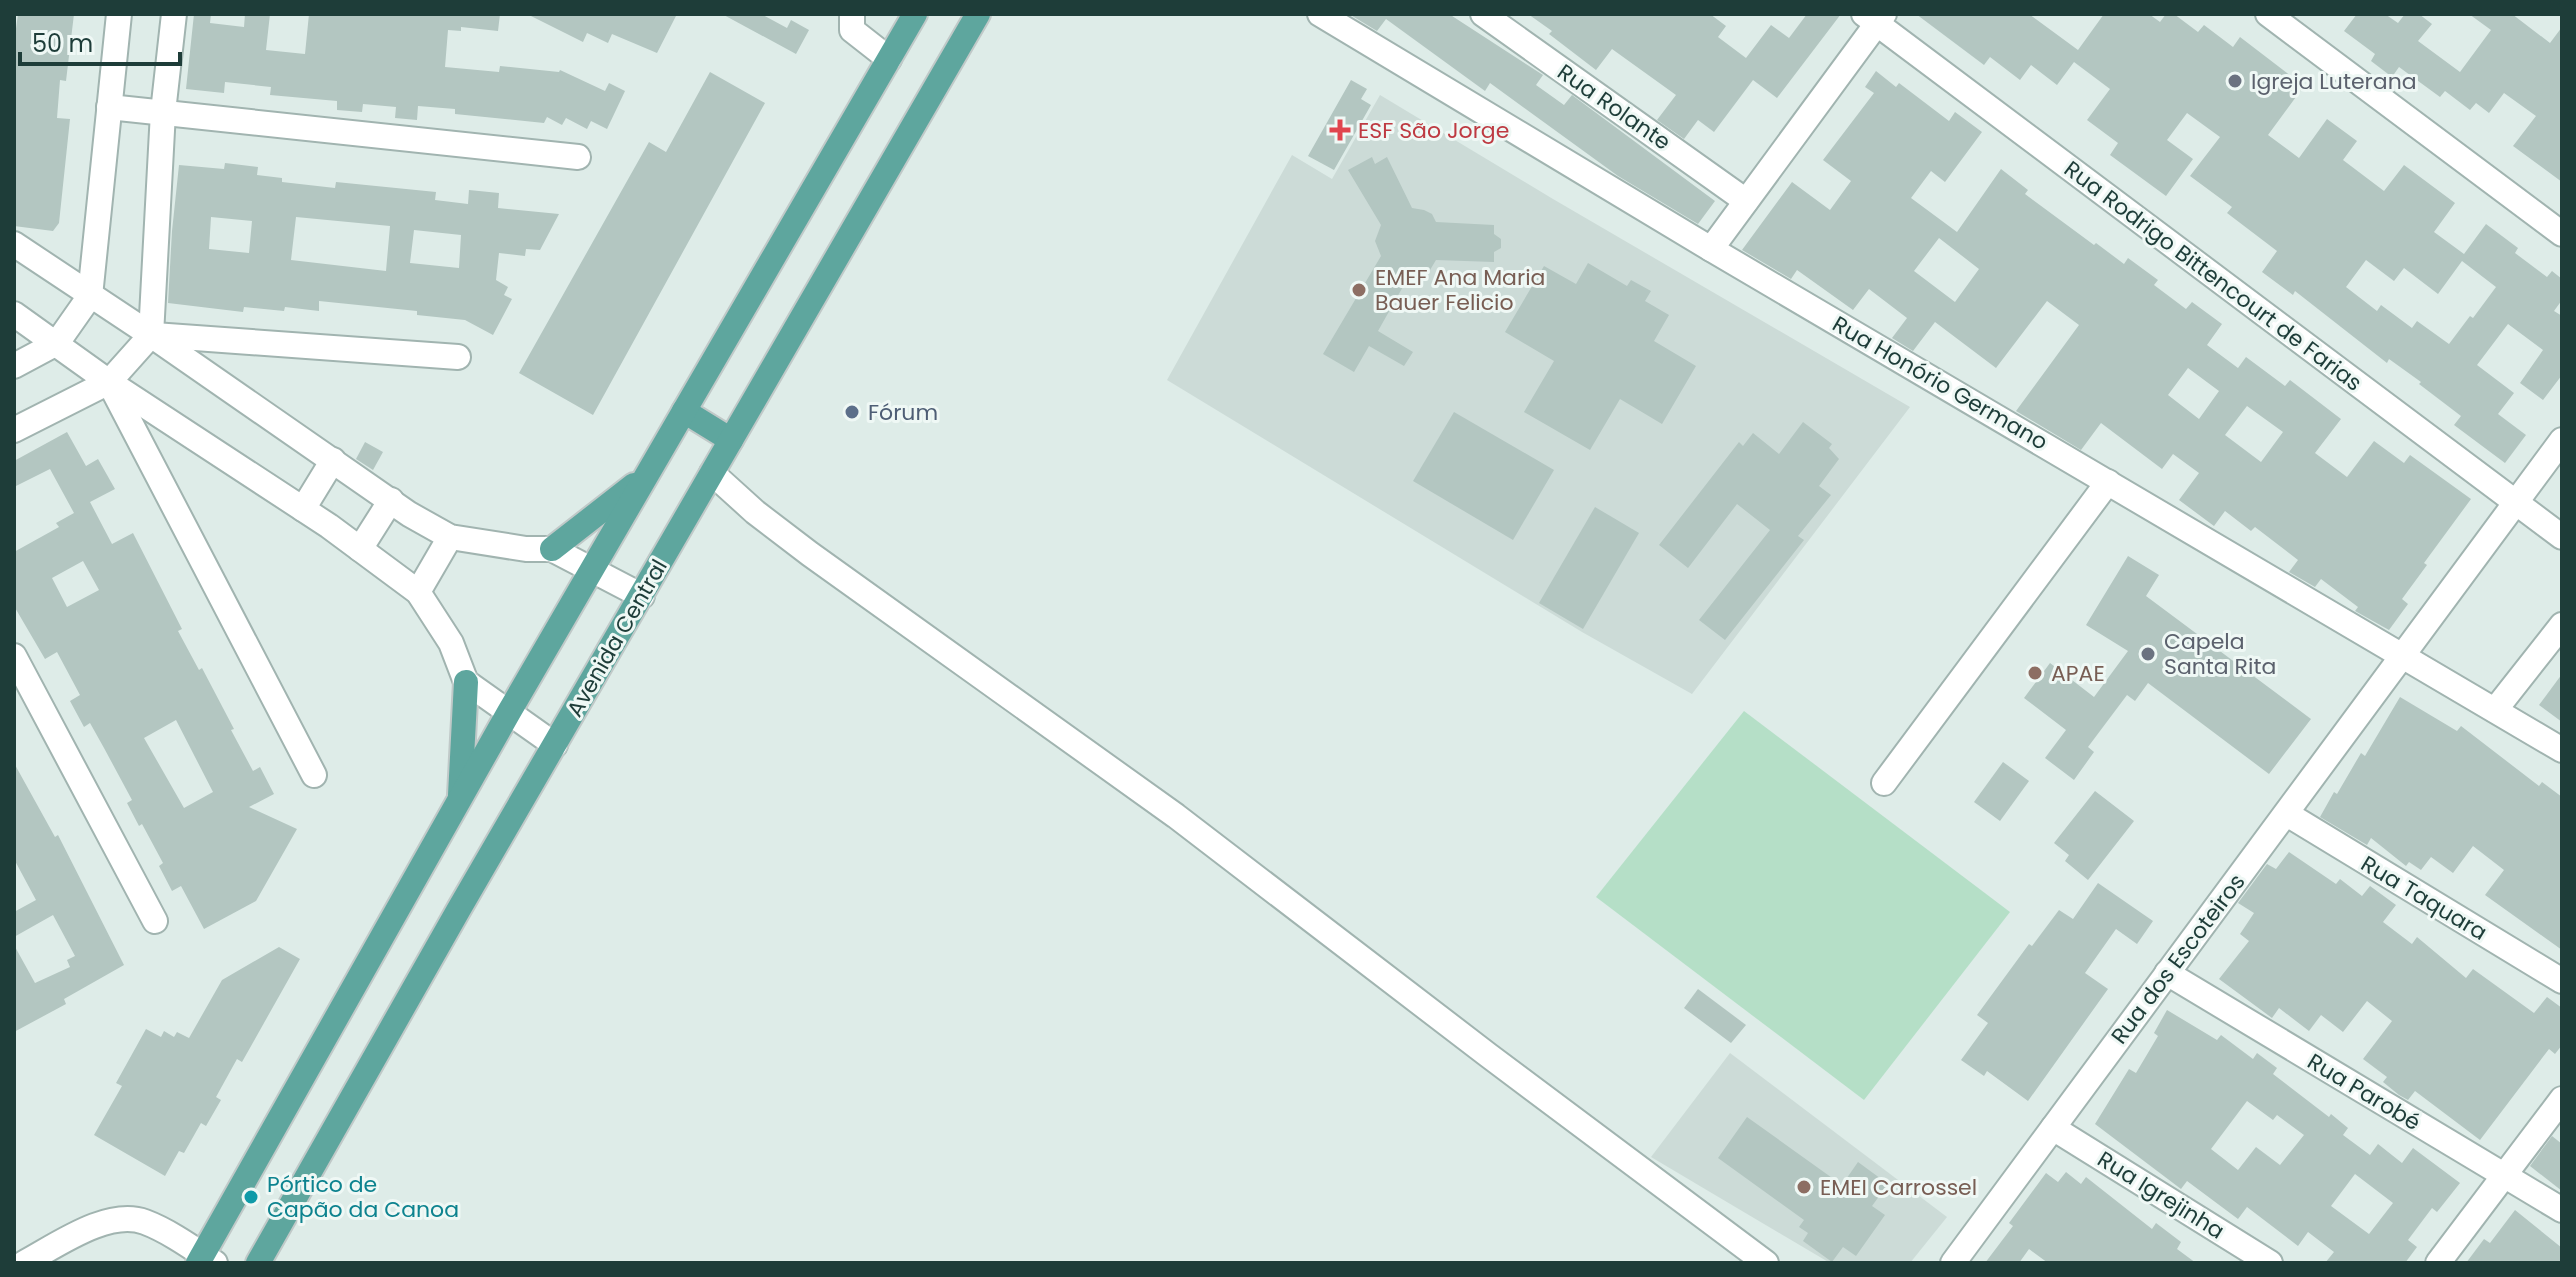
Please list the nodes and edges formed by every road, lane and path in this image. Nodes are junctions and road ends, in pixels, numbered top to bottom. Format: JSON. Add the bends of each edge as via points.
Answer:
{"nodes":[{"id":1,"x":119,"y":14,"type":"edge"},
{"id":2,"x":174,"y":14,"type":"edge"},
{"id":3,"x":852,"y":14,"type":"edge"},
{"id":4,"x":915,"y":14,"type":"edge"},
{"id":5,"x":1320,"y":14,"type":"edge"},
{"id":6,"x":1483,"y":14,"type":"edge"},
{"id":7,"x":2268,"y":14,"type":"edge"},
{"id":8,"x":976,"y":15,"type":"edge"},
{"id":9,"x":1875,"y":17,"type":"edge"},
{"id":10,"x":889,"y":59,"type":"junction"},
{"id":11,"x":109,"y":107,"type":"junction"},
{"id":12,"x":163,"y":112,"type":"junction"},
{"id":13,"x":578,"y":157,"type":"dead end"},
{"id":14,"x":1746,"y":201,"type":"junction"},
{"id":15,"x":2562,"y":234,"type":"edge"},
{"id":16,"x":14,"y":244,"type":"edge"},
{"id":17,"x":1711,"y":249,"type":"junction"},
{"id":18,"x":90,"y":296,"type":"junction"},
{"id":19,"x":14,"y":314,"type":"edge"},
{"id":20,"x":151,"y":335,"type":"junction"},
{"id":21,"x":57,"y":343,"type":"junction"},
{"id":22,"x":458,"y":357,"type":"dead end"},
{"id":23,"x":14,"y":366,"type":"edge"},
{"id":24,"x":109,"y":382,"type":"junction"},
{"id":25,"x":684,"y":411,"type":"junction"},
{"id":26,"x":14,"y":430,"type":"edge"},
{"id":27,"x":731,"y":440,"type":"junction"},
{"id":28,"x":2562,"y":440,"type":"edge"},
{"id":29,"x":333,"y":460,"type":"junction"},
{"id":30,"x":712,"y":473,"type":"junction"},
{"id":31,"x":646,"y":476,"type":"junction"},
{"id":32,"x":2108,"y":482,"type":"junction"},
{"id":33,"x":391,"y":500,"type":"junction"},
{"id":34,"x":2516,"y":503,"type":"junction"},
{"id":35,"x":303,"y":509,"type":"junction"},
{"id":36,"x":450,"y":537,"type":"junction"},
{"id":37,"x":2562,"y":537,"type":"edge"},
{"id":38,"x":360,"y":549,"type":"junction"},
{"id":39,"x":552,"y":549,"type":"junction"},
{"id":40,"x":592,"y":568,"type":"junction"},
{"id":41,"x":418,"y":592,"type":"junction"},
{"id":42,"x":642,"y":596,"type":"junction"},
{"id":43,"x":2562,"y":625,"type":"edge"},
{"id":44,"x":14,"y":656,"type":"edge"},
{"id":45,"x":2404,"y":657,"type":"junction"},
{"id":46,"x":466,"y":682,"type":"junction"},
{"id":47,"x":2495,"y":710,"type":"junction"},
{"id":48,"x":509,"y":712,"type":"junction"},
{"id":49,"x":555,"y":745,"type":"junction"},
{"id":50,"x":2562,"y":750,"type":"edge"},
{"id":51,"x":314,"y":775,"type":"dead end"},
{"id":52,"x":1884,"y":783,"type":"dead end"},
{"id":53,"x":460,"y":801,"type":"junction"},
{"id":54,"x":2287,"y":814,"type":"junction"},
{"id":55,"x":155,"y":921,"type":"dead end"},
{"id":56,"x":2167,"y":973,"type":"junction"},
{"id":57,"x":2562,"y":981,"type":"edge"},
{"id":58,"x":2562,"y":1099,"type":"edge"},
{"id":59,"x":2053,"y":1128,"type":"junction"},
{"id":60,"x":2503,"y":1176,"type":"junction"},
{"id":61,"x":2562,"y":1210,"type":"edge"},
{"id":62,"x":205,"y":1260,"type":"edge"},
{"id":63,"x":24,"y":1263,"type":"edge"},
{"id":64,"x":258,"y":1263,"type":"edge"},
{"id":65,"x":1766,"y":1263,"type":"edge"},
{"id":66,"x":1953,"y":1263,"type":"edge"},
{"id":67,"x":2270,"y":1263,"type":"edge"},
{"id":68,"x":2438,"y":1263,"type":"edge"}],
"edges":[{"from":1,"to":11,"type":"street"},
{"from":2,"to":12,"type":"street"},
{"from":3,"to":10,"type":"street","via":[[856,35]]},
{"from":4,"to":10,"type":"main road"},
{"from":5,"to":17,"type":"street","name":"Rua Honório Germano"},
{"from":6,"to":14,"type":"street","name":"Rua Rolante"},
{"from":7,"to":15,"type":"street"},
{"from":8,"to":27,"type":"main road","name":"Avenida Central"},
{"from":9,"to":14,"type":"street"},
{"from":9,"to":34,"type":"street","name":"Rua Rodrigo Bittencourt de Farias"},
{"from":10,"to":25,"type":"main road"},
{"from":11,"to":12,"type":"street"},
{"from":11,"to":18,"type":"street"},
{"from":12,"to":13,"type":"street"},
{"from":12,"to":20,"type":"street"},
{"from":14,"to":17,"type":"street"},
{"from":16,"to":18,"type":"street"},
{"from":17,"to":32,"type":"street","name":"Rua Honório Germano"},
{"from":18,"to":20,"type":"street"},
{"from":18,"to":21,"type":"street"},
{"from":19,"to":21,"type":"street"},
{"from":20,"to":22,"type":"street"},
{"from":20,"to":24,"type":"street"},
{"from":20,"to":29,"type":"street"},
{"from":21,"to":23,"type":"street"},
{"from":21,"to":24,"type":"street"},
{"from":24,"to":26,"type":"street"},
{"from":24,"to":35,"type":"street"},
{"from":24,"to":51,"type":"street"},
{"from":25,"to":27,"type":"main road"},
{"from":25,"to":31,"type":"main road"},
{"from":27,"to":30,"type":"main road","name":"Avenida Central"},
{"from":28,"to":34,"type":"street","name":"Rua dos Escoteiros"},
{"from":29,"to":33,"type":"street"},
{"from":29,"to":35,"type":"street"},
{"from":30,"to":42,"type":"main road","name":"Avenida Central"},
{"from":30,"to":65,"type":"street","via":[[810,554],[1176,816]]},
{"from":31,"to":39,"type":"main road"},
{"from":31,"to":40,"type":"main road"},
{"from":32,"to":45,"type":"street","name":"Rua Honório Germano"},
{"from":32,"to":52,"type":"street"},
{"from":33,"to":36,"type":"street"},
{"from":33,"to":38,"type":"street"},
{"from":34,"to":37,"type":"street","name":"Rua Rodrigo Bittencourt de Farias"},
{"from":34,"to":45,"type":"street","name":"Rua dos Escoteiros"},
{"from":35,"to":38,"type":"street"},
{"from":36,"to":39,"type":"street"},
{"from":36,"to":41,"type":"street"},
{"from":38,"to":41,"type":"street"},
{"from":39,"to":40,"type":"street"},
{"from":40,"to":42,"type":"street"},
{"from":40,"to":48,"type":"main road"},
{"from":41,"to":46,"type":"street","via":[[451,643]]},
{"from":42,"to":49,"type":"main road","name":"Avenida Central"},
{"from":43,"to":47,"type":"street"},
{"from":44,"to":55,"type":"street"},
{"from":45,"to":47,"type":"street","name":"Rua Honório Germano"},
{"from":45,"to":54,"type":"street","name":"Rua dos Escoteiros"},
{"from":46,"to":48,"type":"street"},
{"from":46,"to":53,"type":"main road"},
{"from":47,"to":50,"type":"street","name":"Rua Honório Germano"},
{"from":48,"to":49,"type":"street"},
{"from":48,"to":53,"type":"main road"},
{"from":49,"to":64,"type":"main road","name":"Avenida Central"},
{"from":53,"to":62,"type":"main road"},
{"from":54,"to":56,"type":"street","name":"Rua dos Escoteiros"},
{"from":54,"to":57,"type":"street","name":"Rua Taquara"},
{"from":56,"to":59,"type":"street","name":"Rua dos Escoteiros"},
{"from":56,"to":60,"type":"street","name":"Rua Parobé"},
{"from":58,"to":60,"type":"street"},
{"from":59,"to":66,"type":"street","name":"Rua dos Escoteiros"},
{"from":59,"to":67,"type":"street","name":"Rua Igrejinha"},
{"from":60,"to":61,"type":"street","name":"Rua Parobé"},
{"from":60,"to":68,"type":"street"},
{"from":62,"to":63,"type":"street","via":[[143,1221],[117,1220],[96,1225]]}]}
